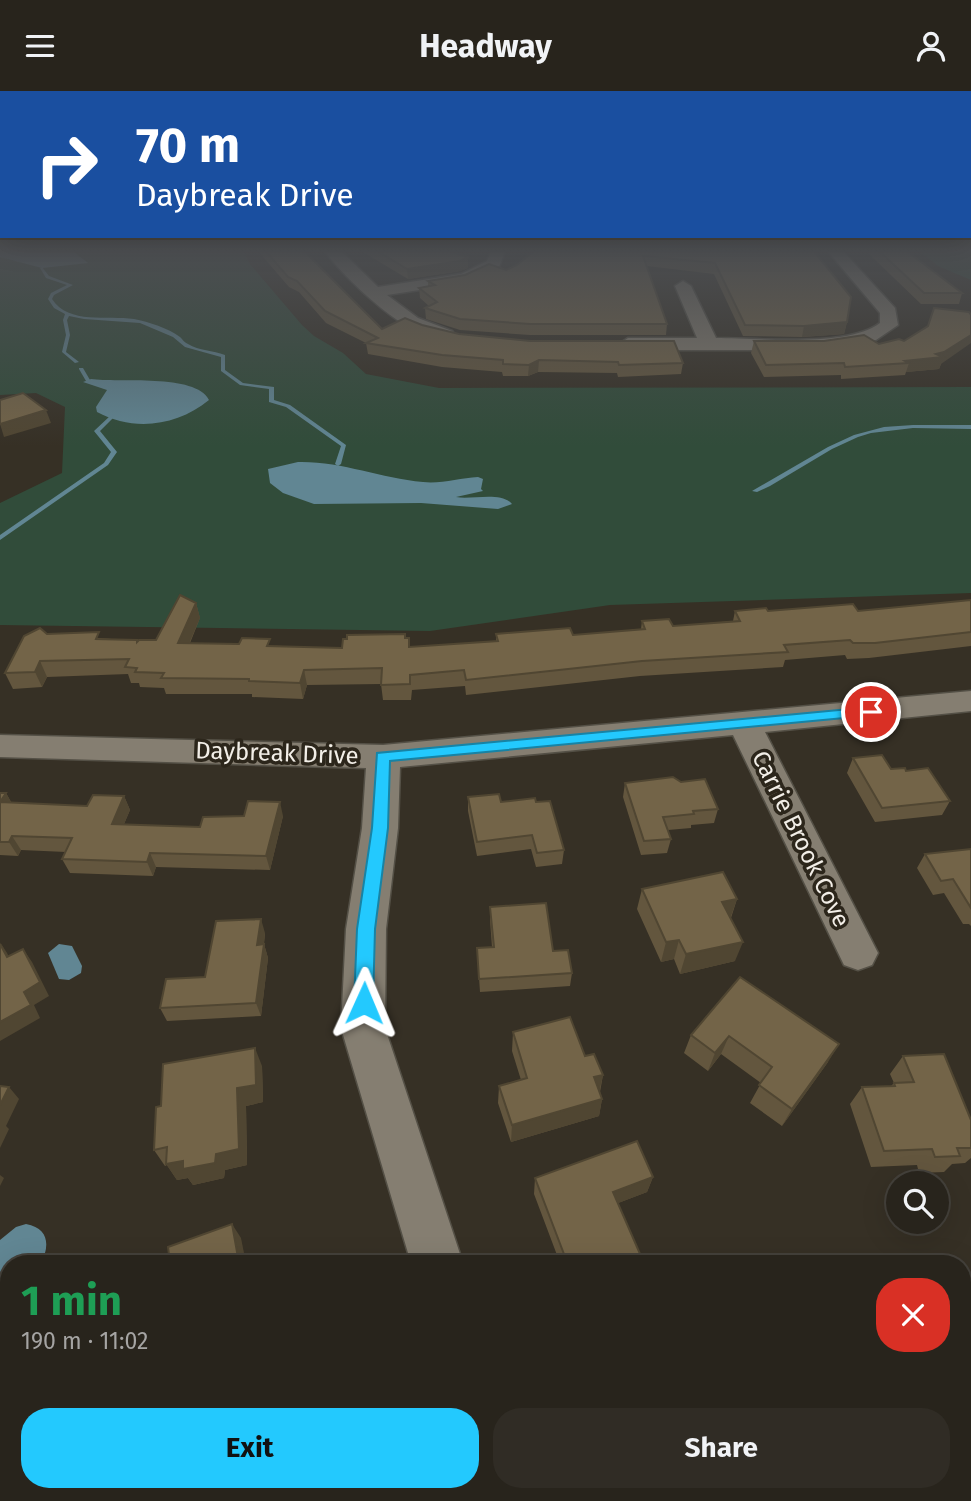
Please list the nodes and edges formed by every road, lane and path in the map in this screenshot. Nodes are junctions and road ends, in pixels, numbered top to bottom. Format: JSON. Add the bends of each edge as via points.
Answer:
{"nodes":[{"id":1,"x":400,"y":315,"type":"edge"},
{"id":2,"x":696,"y":315,"type":"edge"},
{"id":3,"x":890,"y":315,"type":"edge"},
{"id":4,"x":460,"y":338,"type":"edge"},
{"id":5,"x":614,"y":344,"type":"edge"},
{"id":6,"x":709,"y":344,"type":"junction"},
{"id":7,"x":971,"y":701,"type":"edge"},
{"id":8,"x":745,"y":725,"type":"junction"},
{"id":9,"x":0,"y":746,"type":"edge"},
{"id":10,"x":383,"y":757,"type":"junction"},
{"id":11,"x":858,"y":953,"type":"dead end"},
{"id":12,"x":434,"y":1255,"type":"edge"}],
"edges":[{"from":1,"to":4,"type":"street","via":[[429,330]]},
{"from":2,"to":6,"type":"street"},
{"from":3,"to":6,"type":"street","via":[[884,329],[862,340]]},
{"from":5,"to":6,"type":"street"},
{"from":7,"to":8,"type":"street","name":"Daybreak Drive"},
{"from":8,"to":10,"type":"street","name":"Daybreak Drive"},
{"from":8,"to":11,"type":"street","name":"Carrie Brook Cove"},
{"from":9,"to":10,"type":"street","name":"Daybreak Drive"},
{"from":10,"to":12,"type":"street","via":[[380,828],[366,929],[363,1028]]}]}
